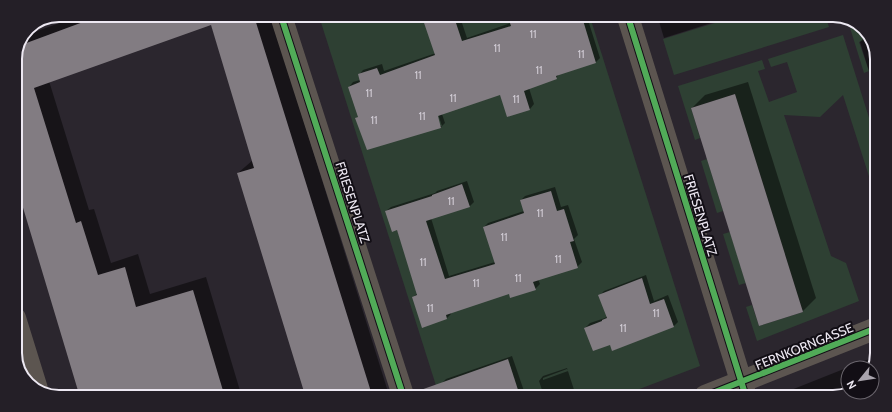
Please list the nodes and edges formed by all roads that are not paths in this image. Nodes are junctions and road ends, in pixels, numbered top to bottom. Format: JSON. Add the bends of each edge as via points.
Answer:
{"nodes":[{"id":1,"x":284,"y":22,"type":"edge"},
{"id":2,"x":629,"y":22,"type":"edge"},
{"id":3,"x":870,"y":331,"type":"edge"},
{"id":4,"x":22,"y":352,"type":"edge"},
{"id":5,"x":32,"y":378,"type":"edge"},
{"id":6,"x":401,"y":390,"type":"edge"},
{"id":7,"x":743,"y":390,"type":"edge"}],
"edges":[{"from":1,"to":6,"type":"street","name":"FRIESENPLATZ"},
{"from":2,"to":7,"type":"street","name":"FRIESENPLATZ"},
{"from":3,"to":7,"type":"street","name":"FERNKORNGASSE"},
{"from":4,"to":5,"type":"street"}]}
